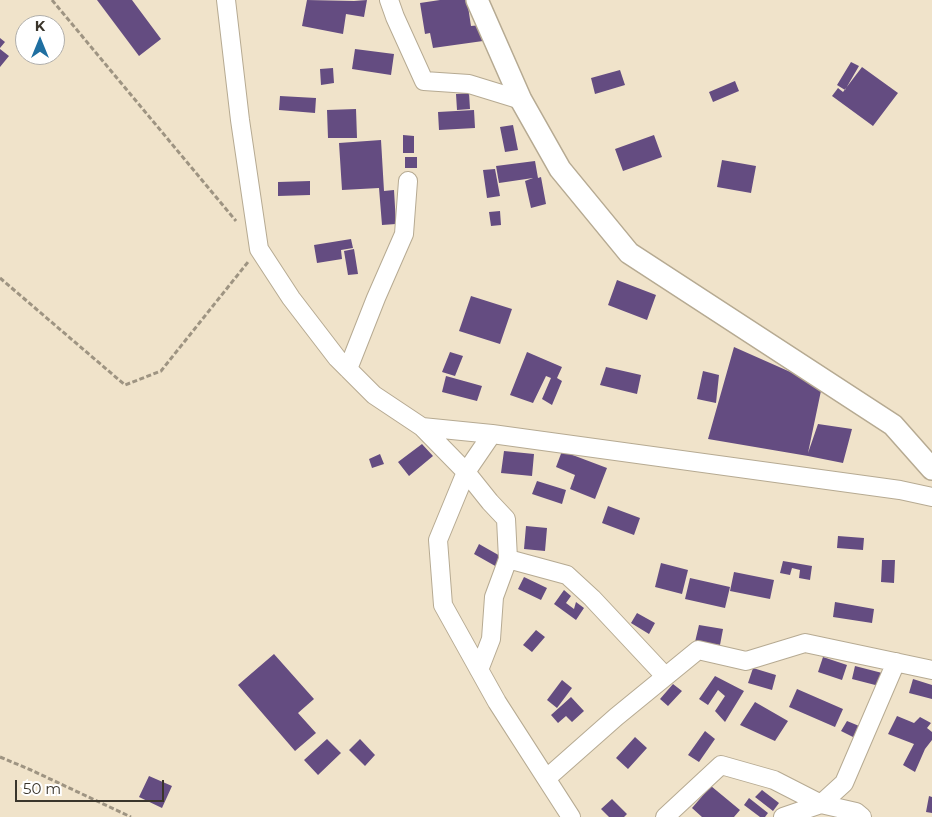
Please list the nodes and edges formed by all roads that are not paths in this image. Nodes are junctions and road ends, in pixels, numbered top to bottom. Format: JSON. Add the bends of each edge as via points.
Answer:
{"nodes":[{"id":1,"x":226,"y":0,"type":"edge"},
{"id":2,"x":389,"y":0,"type":"edge"},
{"id":3,"x":477,"y":0,"type":"edge"},
{"id":4,"x":521,"y":100,"type":"junction"},
{"id":5,"x":408,"y":180,"type":"dead end"},
{"id":6,"x":348,"y":369,"type":"junction"},
{"id":7,"x":422,"y":427,"type":"junction"},
{"id":8,"x":492,"y":434,"type":"junction"},
{"id":9,"x":932,"y":469,"type":"edge"},
{"id":10,"x":466,"y":472,"type":"junction"},
{"id":11,"x":932,"y":497,"type":"edge"},
{"id":12,"x":508,"y":559,"type":"junction"},
{"id":13,"x":896,"y":662,"type":"junction"},
{"id":14,"x":479,"y":670,"type":"junction"},
{"id":15,"x":932,"y":670,"type":"edge"},
{"id":16,"x":665,"y":676,"type":"junction"},
{"id":17,"x":547,"y":778,"type":"junction"},
{"id":18,"x":821,"y":804,"type":"junction"},
{"id":19,"x":571,"y":817,"type":"edge"},
{"id":20,"x":665,"y":817,"type":"edge"},
{"id":21,"x":783,"y":817,"type":"edge"},
{"id":22,"x":862,"y":817,"type":"edge"}],
"edges":[{"from":1,"to":6,"type":"street","via":[[259,249],[291,298]]},
{"from":2,"to":4,"type":"street","via":[[424,81],[469,84]]},
{"from":3,"to":4,"type":"street"},
{"from":4,"to":9,"type":"street","via":[[560,169],[629,253],[893,425]]},
{"from":5,"to":6,"type":"street","via":[[404,234]]},
{"from":6,"to":7,"type":"street","via":[[374,396]]},
{"from":7,"to":8,"type":"street"},
{"from":7,"to":10,"type":"street"},
{"from":8,"to":10,"type":"street"},
{"from":8,"to":11,"type":"street"},
{"from":10,"to":12,"type":"street","via":[[506,519]]},
{"from":10,"to":14,"type":"street","via":[[438,540],[443,606]]},
{"from":12,"to":14,"type":"street","via":[[494,597],[490,639]]},
{"from":12,"to":16,"type":"street","via":[[567,575]]},
{"from":13,"to":15,"type":"street"},
{"from":13,"to":16,"type":"street","via":[[805,643],[746,661],[698,650]]},
{"from":13,"to":18,"type":"street","via":[[844,783]]},
{"from":14,"to":17,"type":"street"},
{"from":16,"to":17,"type":"street"},
{"from":17,"to":19,"type":"street"},
{"from":18,"to":20,"type":"street","via":[[774,780],[721,765]]},
{"from":18,"to":21,"type":"street"},
{"from":18,"to":22,"type":"street","via":[[856,812]]}]}
